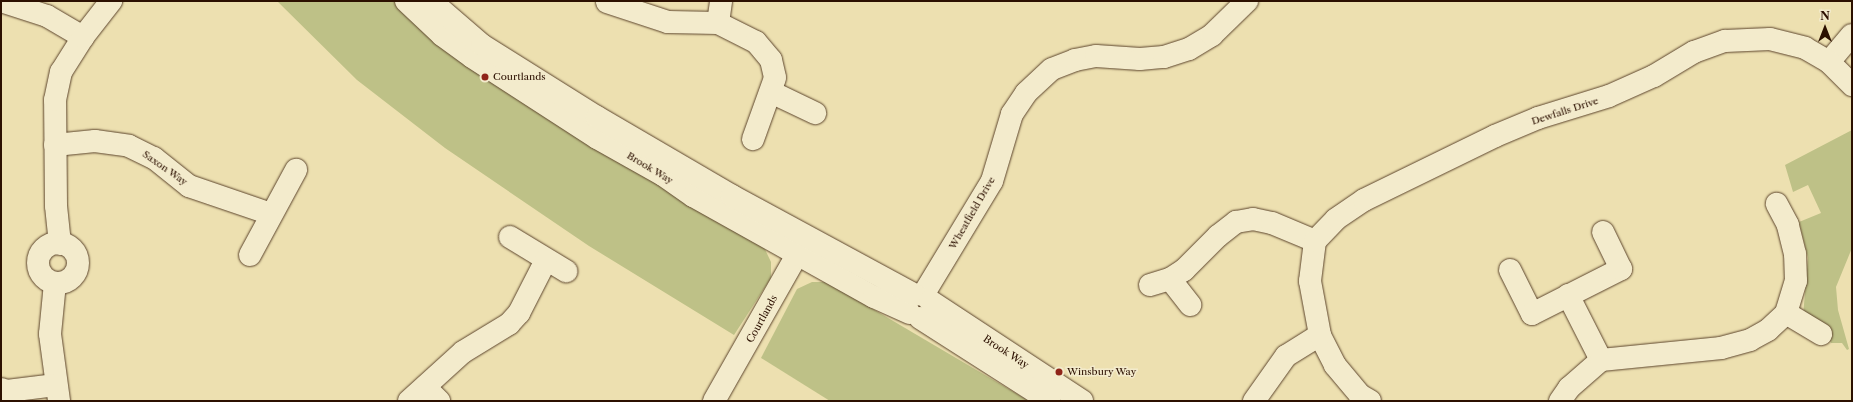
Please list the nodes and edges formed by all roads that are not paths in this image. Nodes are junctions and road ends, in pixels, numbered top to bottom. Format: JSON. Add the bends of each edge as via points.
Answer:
{"nodes":[{"id":1,"x":1,"y":1,"type":"edge"},
{"id":2,"x":111,"y":1,"type":"edge"},
{"id":3,"x":406,"y":1,"type":"edge"},
{"id":4,"x":431,"y":1,"type":"edge"},
{"id":5,"x":721,"y":1,"type":"edge"},
{"id":6,"x":607,"y":2,"type":"edge"},
{"id":7,"x":1244,"y":2,"type":"edge"},
{"id":8,"x":718,"y":23,"type":"junction"},
{"id":9,"x":1852,"y":35,"type":"edge"},
{"id":10,"x":83,"y":37,"type":"junction"},
{"id":11,"x":1829,"y":62,"type":"junction"},
{"id":12,"x":1852,"y":84,"type":"edge"},
{"id":13,"x":771,"y":92,"type":"junction"},
{"id":14,"x":815,"y":114,"type":"dead end"},
{"id":15,"x":753,"y":139,"type":"dead end"},
{"id":16,"x":54,"y":145,"type":"junction"},
{"id":17,"x":296,"y":170,"type":"dead end"},
{"id":18,"x":1777,"y":204,"type":"dead end"},
{"id":19,"x":272,"y":214,"type":"junction"},
{"id":20,"x":1603,"y":232,"type":"dead end"},
{"id":21,"x":510,"y":237,"type":"dead end"},
{"id":22,"x":1315,"y":242,"type":"junction"},
{"id":23,"x":60,"y":244,"type":"junction"},
{"id":24,"x":804,"y":245,"type":"junction"},
{"id":25,"x":250,"y":255,"type":"dead end"},
{"id":26,"x":546,"y":260,"type":"junction"},
{"id":27,"x":1510,"y":270,"type":"dead end"},
{"id":28,"x":566,"y":271,"type":"dead end"},
{"id":29,"x":54,"y":283,"type":"junction"},
{"id":30,"x":1568,"y":295,"type":"junction"},
{"id":31,"x":919,"y":305,"type":"junction"},
{"id":32,"x":1190,"y":305,"type":"dead end"},
{"id":33,"x":1786,"y":313,"type":"junction"},
{"id":34,"x":1821,"y":334,"type":"dead end"},
{"id":35,"x":1320,"y":335,"type":"junction"},
{"id":36,"x":1601,"y":360,"type":"junction"},
{"id":37,"x":1,"y":389,"type":"edge"},
{"id":38,"x":58,"y":393,"type":"edge"},
{"id":39,"x":432,"y":394,"type":"edge"},
{"id":40,"x":409,"y":401,"type":"edge"},
{"id":41,"x":714,"y":401,"type":"edge"},
{"id":42,"x":1050,"y":401,"type":"edge"},
{"id":43,"x":1082,"y":401,"type":"edge"},
{"id":44,"x":1254,"y":401,"type":"edge"},
{"id":45,"x":1370,"y":401,"type":"edge"},
{"id":46,"x":1560,"y":401,"type":"edge"}],
"edges":[{"from":1,"to":10,"type":"street","via":[[47,16]]},
{"from":2,"to":10,"type":"street"},
{"from":3,"to":24,"type":"street","name":"Brook Way","via":[[442,35],[597,138],[663,175],[693,196]]},
{"from":4,"to":24,"type":"street","name":"Brook Way","via":[[482,45],[590,113],[732,196]]},
{"from":5,"to":8,"type":"street"},
{"from":6,"to":8,"type":"street","via":[[668,22]]},
{"from":7,"to":31,"type":"street","name":"Wheatfield Drive","via":[[1212,35],[1188,49],[1164,57],[1140,59],[1096,56],[1075,60],[1052,69],[1026,93],[1012,114],[992,181]]},
{"from":8,"to":13,"type":"street","via":[[756,42],[771,60],[775,78]]},
{"from":9,"to":11,"type":"street"},
{"from":10,"to":16,"type":"street","via":[[62,72],[54,100]]},
{"from":11,"to":12,"type":"street","name":"Dewfalls Drive"},
{"from":11,"to":22,"type":"street","name":"Dewfalls Drive","via":[[1805,48],[1770,39],[1725,41],[1694,52],[1654,76],[1609,96],[1538,118],[1495,136],[1371,196],[1336,219]]},
{"from":13,"to":14,"type":"street"},
{"from":13,"to":15,"type":"street"},
{"from":16,"to":19,"type":"street","name":"Saxon Way","via":[[95,141],[129,146],[154,158],[189,186]]},
{"from":16,"to":23,"type":"street"},
{"from":17,"to":19,"type":"street"},
{"from":18,"to":33,"type":"street","via":[[1788,225],[1795,254],[1796,280]]},
{"from":19,"to":25,"type":"street"},
{"from":20,"to":30,"type":"street","via":[[1621,269]]},
{"from":21,"to":26,"type":"street"},
{"from":22,"to":32,"type":"street","via":[[1272,223],[1253,219],[1236,222],[1184,270],[1160,282]]},
{"from":22,"to":35,"type":"street","via":[[1310,280]]},
{"from":23,"to":29,"type":"street","via":[[48,246],[39,261],[41,272]]},
{"from":23,"to":29,"type":"street","via":[[74,251],[78,266],[70,280]]},
{"from":24,"to":31,"type":"street","name":"Brook Way"},
{"from":24,"to":41,"type":"street","name":"Courtlands"},
{"from":26,"to":28,"type":"street"},
{"from":26,"to":39,"type":"street","via":[[519,313],[509,324],[463,352]]},
{"from":27,"to":30,"type":"street","via":[[1532,314]]},
{"from":29,"to":38,"type":"street","via":[[50,334]]},
{"from":30,"to":36,"type":"street"},
{"from":31,"to":42,"type":"street","name":"Brook Way"},
{"from":31,"to":43,"type":"street","name":"Brook Way"},
{"from":33,"to":34,"type":"street"},
{"from":33,"to":36,"type":"street","via":[[1768,330],[1750,340],[1728,346]]},
{"from":35,"to":44,"type":"street","via":[[1286,356]]},
{"from":35,"to":45,"type":"street","via":[[1335,365],[1360,395]]},
{"from":36,"to":46,"type":"street","via":[[1569,388]]},
{"from":37,"to":38,"type":"street"},
{"from":39,"to":40,"type":"street"}]}
